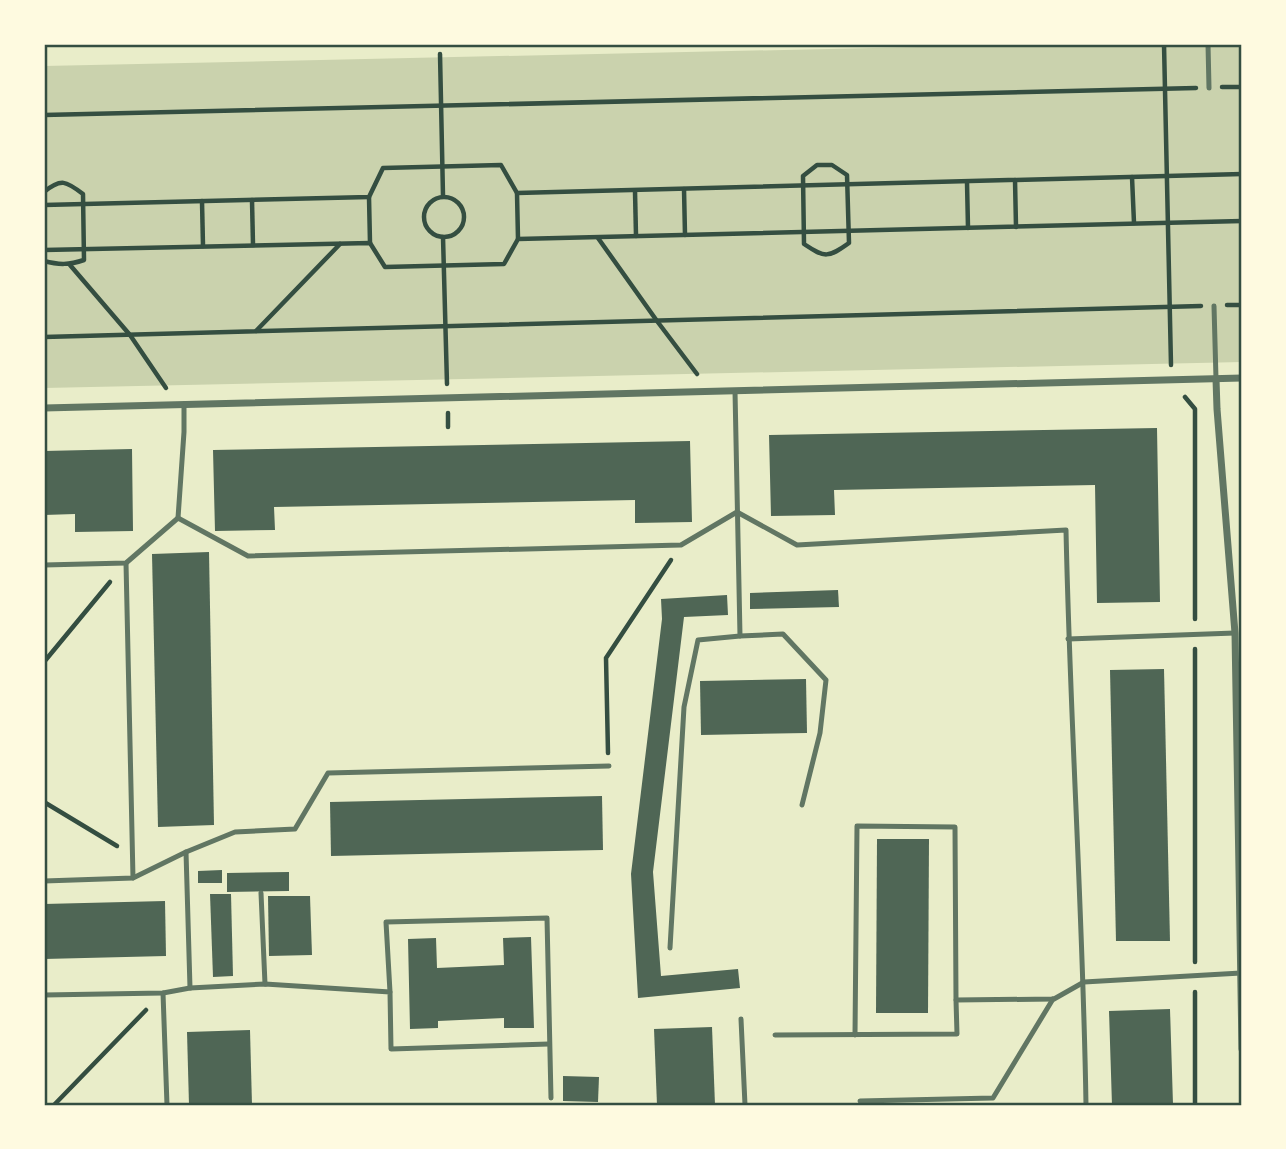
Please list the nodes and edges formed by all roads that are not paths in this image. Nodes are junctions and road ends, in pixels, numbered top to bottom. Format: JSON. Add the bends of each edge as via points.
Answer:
{"nodes":[{"id":1,"x":1208,"y":44,"type":"edge"},
{"id":2,"x":1209,"y":88,"type":"road end"},
{"id":3,"x":1214,"y":306,"type":"road end"},
{"id":4,"x":1242,"y":378,"type":"edge"},
{"id":5,"x":1216,"y":379,"type":"junction"},
{"id":6,"x":735,"y":391,"type":"junction"},
{"id":7,"x":184,"y":404,"type":"junction"},
{"id":8,"x":44,"y":408,"type":"edge"},
{"id":9,"x":737,"y":512,"type":"junction"},
{"id":10,"x":178,"y":519,"type":"junction"},
{"id":11,"x":126,"y":563,"type":"junction"},
{"id":12,"x":44,"y":565,"type":"edge"},
{"id":13,"x":1235,"y":633,"type":"junction"},
{"id":14,"x":740,"y":636,"type":"junction"},
{"id":15,"x":1068,"y":639,"type":"junction"},
{"id":16,"x":1239,"y":740,"type":"edge"},
{"id":17,"x":609,"y":766,"type":"road end"},
{"id":18,"x":802,"y":805,"type":"dead end"},
{"id":19,"x":186,"y":852,"type":"junction"},
{"id":20,"x":133,"y":878,"type":"junction"},
{"id":21,"x":44,"y":881,"type":"edge"},
{"id":22,"x":261,"y":892,"type":"dead end"},
{"id":23,"x":670,"y":948,"type":"dead end"},
{"id":24,"x":1241,"y":973,"type":"edge"},
{"id":25,"x":1084,"y":982,"type":"junction"},
{"id":26,"x":265,"y":984,"type":"junction"},
{"id":27,"x":190,"y":988,"type":"junction"},
{"id":28,"x":390,"y":992,"type":"junction"},
{"id":29,"x":163,"y":993,"type":"junction"},
{"id":30,"x":44,"y":995,"type":"edge"},
{"id":31,"x":1054,"y":999,"type":"junction"},
{"id":32,"x":956,"y":1000,"type":"junction"},
{"id":33,"x":741,"y":1019,"type":"dead end"},
{"id":34,"x":775,"y":1035,"type":"dead end"},
{"id":35,"x":855,"y":1035,"type":"junction"},
{"id":36,"x":549,"y":1044,"type":"junction"},
{"id":37,"x":1242,"y":1049,"type":"edge"},
{"id":38,"x":551,"y":1098,"type":"dead end"},
{"id":39,"x":860,"y":1101,"type":"dead end"},
{"id":40,"x":167,"y":1105,"type":"edge"},
{"id":41,"x":745,"y":1105,"type":"edge"},
{"id":42,"x":1086,"y":1105,"type":"edge"}],
"edges":[{"from":1,"to":2,"type":"lane"},
{"from":3,"to":5,"type":"lane"},
{"from":4,"to":5,"type":"street"},
{"from":5,"to":6,"type":"street"},
{"from":5,"to":13,"type":"street"},
{"from":6,"to":7,"type":"street"},
{"from":6,"to":9,"type":"lane"},
{"from":7,"to":8,"type":"street"},
{"from":7,"to":10,"type":"lane"},
{"from":9,"to":10,"type":"lane","via":[[681,545],[247,556]]},
{"from":9,"to":14,"type":"lane"},
{"from":9,"to":15,"type":"lane","via":[[797,545],[1066,530]]},
{"from":10,"to":11,"type":"lane"},
{"from":11,"to":12,"type":"lane"},
{"from":11,"to":20,"type":"lane"},
{"from":13,"to":15,"type":"lane"},
{"from":13,"to":16,"type":"street"},
{"from":14,"to":18,"type":"lane","via":[[783,634],[826,680],[820,733]]},
{"from":14,"to":23,"type":"lane","via":[[698,640],[684,707]]},
{"from":15,"to":25,"type":"lane"},
{"from":16,"to":24,"type":"street"},
{"from":17,"to":19,"type":"lane","via":[[328,773],[295,829],[235,832]]},
{"from":19,"to":20,"type":"lane"},
{"from":19,"to":27,"type":"lane"},
{"from":20,"to":21,"type":"lane"},
{"from":22,"to":26,"type":"lane"},
{"from":24,"to":25,"type":"lane"},
{"from":24,"to":37,"type":"street"},
{"from":25,"to":31,"type":"lane"},
{"from":25,"to":42,"type":"lane"},
{"from":26,"to":27,"type":"lane"},
{"from":26,"to":28,"type":"lane"},
{"from":27,"to":29,"type":"lane"},
{"from":28,"to":36,"type":"lane","via":[[391,1049]]},
{"from":28,"to":36,"type":"lane","via":[[386,922],[547,918]]},
{"from":29,"to":30,"type":"lane"},
{"from":29,"to":40,"type":"lane"},
{"from":31,"to":32,"type":"lane"},
{"from":31,"to":39,"type":"lane","via":[[993,1098]]},
{"from":32,"to":35,"type":"lane","via":[[957,1034]]},
{"from":32,"to":35,"type":"lane","via":[[955,827],[857,826]]},
{"from":33,"to":41,"type":"lane"},
{"from":34,"to":35,"type":"lane"},
{"from":36,"to":38,"type":"lane"}]}
